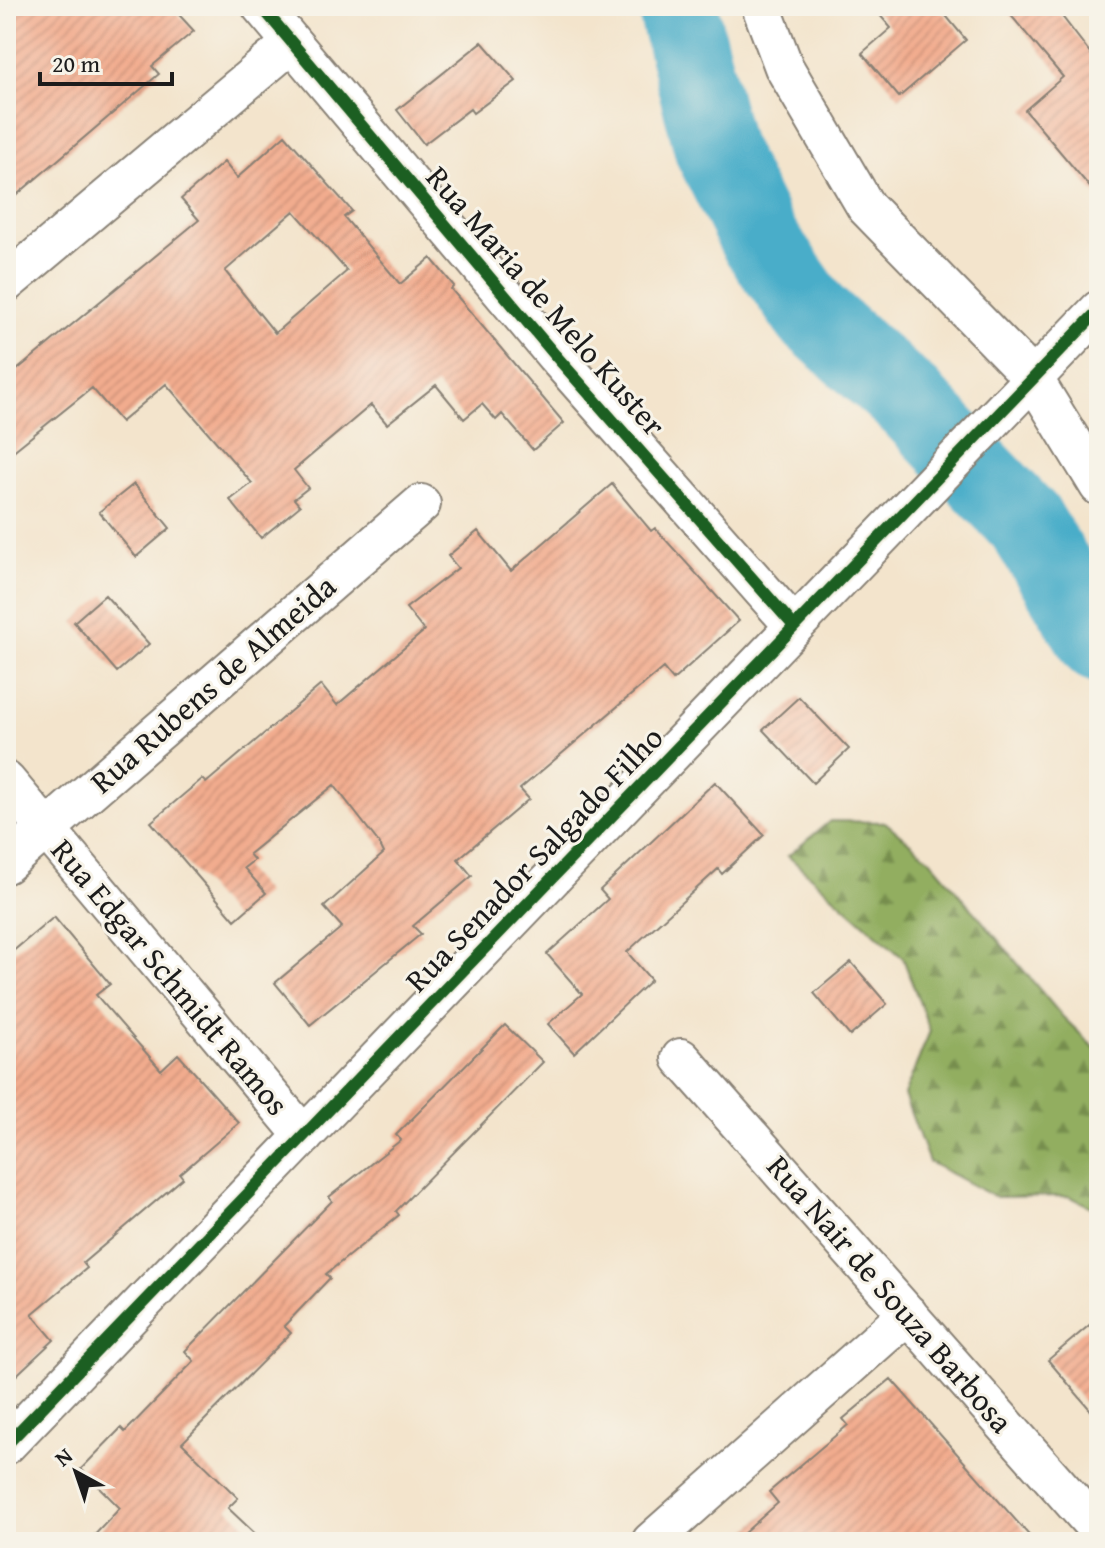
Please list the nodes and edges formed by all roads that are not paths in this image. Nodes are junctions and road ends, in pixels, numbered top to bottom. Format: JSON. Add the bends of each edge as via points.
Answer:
{"nodes":[{"id":1,"x":261,"y":6,"type":"edge"},
{"id":2,"x":761,"y":6,"type":"edge"},
{"id":3,"x":292,"y":43,"type":"junction"},
{"id":4,"x":6,"y":283,"type":"edge"},
{"id":5,"x":1099,"y":310,"type":"edge"},
{"id":6,"x":1033,"y":378,"type":"junction"},
{"id":7,"x":1099,"y":486,"type":"edge"},
{"id":8,"x":421,"y":504,"type":"dead end"},
{"id":9,"x":794,"y":626,"type":"junction"},
{"id":10,"x":6,"y":781,"type":"edge"},
{"id":11,"x":46,"y":829,"type":"junction"},
{"id":12,"x":6,"y":864,"type":"edge"},
{"id":13,"x":681,"y":1058,"type":"dead end"},
{"id":14,"x":304,"y":1136,"type":"junction"},
{"id":15,"x":908,"y":1314,"type":"junction"},
{"id":16,"x":6,"y":1445,"type":"edge"},
{"id":17,"x":1099,"y":1531,"type":"edge"},
{"id":18,"x":651,"y":1542,"type":"edge"}],
"edges":[{"from":1,"to":3,"type":"street","name":"Rua Maria de Melo Kuster"},
{"from":2,"to":6,"type":"street","via":[[784,67],[866,207]]},
{"from":3,"to":4,"type":"street"},
{"from":3,"to":9,"type":"street","name":"Rua Maria de Melo Kuster","via":[[555,355]]},
{"from":5,"to":6,"type":"street","name":"Rua Senador Salgado Filho"},
{"from":6,"to":7,"type":"street"},
{"from":6,"to":9,"type":"street","name":"Rua Senador Salgado Filho"},
{"from":8,"to":11,"type":"street","name":"Rua Rubens de Almeida"},
{"from":9,"to":14,"type":"street","name":"Rua Senador Salgado Filho"},
{"from":10,"to":11,"type":"street","name":"Rua Edgar Schmidt Ramos"},
{"from":11,"to":12,"type":"street","name":"Rua Rubens de Almeida"},
{"from":11,"to":14,"type":"street","name":"Rua Edgar Schmidt Ramos"},
{"from":13,"to":15,"type":"street","name":"Rua Nair de Souza Barbosa"},
{"from":14,"to":16,"type":"street","name":"Rua Senador Salgado Filho"},
{"from":15,"to":17,"type":"street","name":"Rua Nair de Souza Barbosa"},
{"from":15,"to":18,"type":"street"}]}
